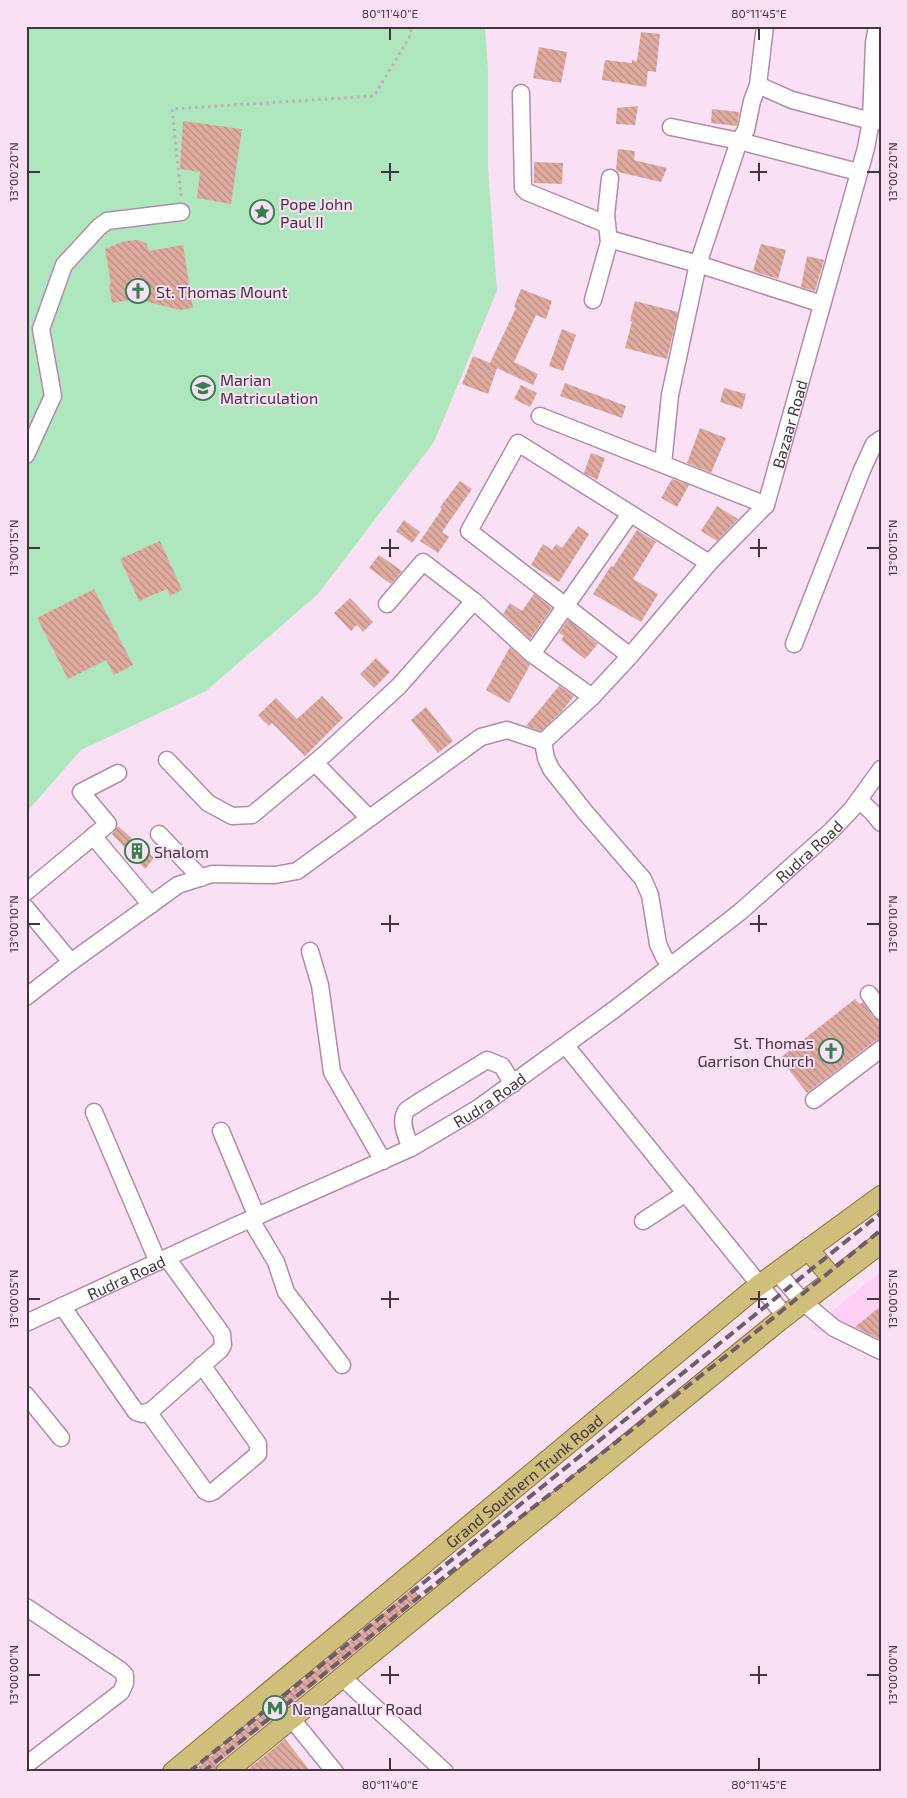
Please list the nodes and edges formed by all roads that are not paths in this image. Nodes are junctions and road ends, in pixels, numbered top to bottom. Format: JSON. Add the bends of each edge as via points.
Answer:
{"nodes":[{"id":1,"x":765,"y":26,"type":"edge"},
{"id":2,"x":877,"y":26,"type":"edge"},
{"id":3,"x":758,"y":85,"type":"junction"},
{"id":4,"x":521,"y":94,"type":"dead end"},
{"id":5,"x":876,"y":121,"type":"edge"},
{"id":6,"x":671,"y":127,"type":"dead end"},
{"id":7,"x":739,"y":141,"type":"junction"},
{"id":8,"x":873,"y":149,"type":"edge"},
{"id":9,"x":858,"y":172,"type":"junction"},
{"id":10,"x":610,"y":178,"type":"dead end"},
{"id":11,"x":181,"y":212,"type":"road end"},
{"id":12,"x":608,"y":231,"type":"junction"},
{"id":13,"x":698,"y":264,"type":"junction"},
{"id":14,"x":593,"y":300,"type":"dead end"},
{"id":15,"x":822,"y":304,"type":"junction"},
{"id":16,"x":540,"y":416,"type":"dead end"},
{"id":17,"x":881,"y":440,"type":"edge"},
{"id":18,"x":26,"y":455,"type":"edge"},
{"id":19,"x":663,"y":464,"type":"junction"},
{"id":20,"x":766,"y":505,"type":"junction"},
{"id":21,"x":630,"y":514,"type":"junction"},
{"id":22,"x":709,"y":563,"type":"junction"},
{"id":23,"x":474,"y":601,"type":"junction"},
{"id":24,"x":387,"y":604,"type":"dead end"},
{"id":25,"x":566,"y":607,"type":"junction"},
{"id":26,"x":794,"y":644,"type":"dead end"},
{"id":27,"x":532,"y":654,"type":"junction"},
{"id":28,"x":630,"y":656,"type":"junction"},
{"id":29,"x":592,"y":696,"type":"junction"},
{"id":30,"x":543,"y":742,"type":"junction"},
{"id":31,"x":167,"y":760,"type":"dead end"},
{"id":32,"x":315,"y":763,"type":"junction"},
{"id":33,"x":881,"y":769,"type":"edge"},
{"id":34,"x":118,"y":773,"type":"dead end"},
{"id":35,"x":859,"y":800,"type":"junction"},
{"id":36,"x":368,"y":818,"type":"junction"},
{"id":37,"x":881,"y":823,"type":"edge"},
{"id":38,"x":159,"y":834,"type":"dead end"},
{"id":39,"x":93,"y":836,"type":"junction"},
{"id":40,"x":201,"y":878,"type":"junction"},
{"id":41,"x":26,"y":892,"type":"edge"},
{"id":42,"x":151,"y":905,"type":"junction"},
{"id":43,"x":26,"y":908,"type":"edge"},
{"id":44,"x":310,"y":951,"type":"dead end"},
{"id":45,"x":71,"y":962,"type":"junction"},
{"id":46,"x":671,"y":966,"type":"junction"},
{"id":47,"x":869,"y":994,"type":"dead end"},
{"id":48,"x":26,"y":997,"type":"edge"},
{"id":49,"x":881,"y":1011,"type":"edge"},
{"id":50,"x":566,"y":1046,"type":"junction"},
{"id":51,"x":881,"y":1049,"type":"edge"},
{"id":52,"x":513,"y":1084,"type":"junction"},
{"id":53,"x":814,"y":1100,"type":"dead end"},
{"id":54,"x":94,"y":1112,"type":"dead end"},
{"id":55,"x":221,"y":1131,"type":"dead end"},
{"id":56,"x":411,"y":1148,"type":"junction"},
{"id":57,"x":383,"y":1161,"type":"junction"},
{"id":58,"x":686,"y":1193,"type":"junction"},
{"id":59,"x":881,"y":1196,"type":"edge"},
{"id":60,"x":254,"y":1218,"type":"junction"},
{"id":61,"x":643,"y":1221,"type":"dead end"},
{"id":62,"x":881,"y":1243,"type":"edge"},
{"id":63,"x":808,"y":1249,"type":"junction"},
{"id":64,"x":163,"y":1260,"type":"junction"},
{"id":65,"x":777,"y":1272,"type":"junction"},
{"id":66,"x":833,"y":1278,"type":"junction"},
{"id":67,"x":761,"y":1284,"type":"junction"},
{"id":68,"x":803,"y":1302,"type":"junction"},
{"id":69,"x":62,"y":1306,"type":"junction"},
{"id":70,"x":785,"y":1316,"type":"junction"},
{"id":71,"x":27,"y":1320,"type":"edge"},
{"id":72,"x":881,"y":1351,"type":"edge"},
{"id":73,"x":202,"y":1365,"type":"junction"},
{"id":74,"x":342,"y":1365,"type":"dead end"},
{"id":75,"x":26,"y":1395,"type":"edge"},
{"id":76,"x":148,"y":1412,"type":"junction"},
{"id":77,"x":60,"y":1438,"type":"dead end"},
{"id":78,"x":26,"y":1607,"type":"edge"},
{"id":79,"x":342,"y":1677,"type":"junction"},
{"id":80,"x":291,"y":1718,"type":"junction"},
{"id":81,"x":26,"y":1765,"type":"edge"},
{"id":82,"x":173,"y":1772,"type":"edge"},
{"id":83,"x":226,"y":1772,"type":"edge"},
{"id":84,"x":335,"y":1772,"type":"edge"},
{"id":85,"x":445,"y":1772,"type":"edge"}],
"edges":[{"from":1,"to":3,"type":"street"},
{"from":2,"to":5,"type":"street","name":"Bazaar Road","via":[[874,43]]},
{"from":3,"to":5,"type":"street","via":[[792,100]]},
{"from":3,"to":7,"type":"street","via":[[746,130]]},
{"from":4,"to":12,"type":"street","via":[[524,188]]},
{"from":5,"to":8,"type":"street","name":"Bazaar Road"},
{"from":6,"to":7,"type":"street"},
{"from":7,"to":9,"type":"street"},
{"from":7,"to":13,"type":"street"},
{"from":8,"to":9,"type":"street","name":"Bazaar Road"},
{"from":9,"to":15,"type":"street","name":"Bazaar Road"},
{"from":10,"to":12,"type":"street"},
{"from":11,"to":18,"type":"street","via":[[108,222],[99,227],[64,265],[41,329],[53,396]]},
{"from":12,"to":13,"type":"street"},
{"from":12,"to":14,"type":"street"},
{"from":13,"to":15,"type":"street"},
{"from":13,"to":19,"type":"street","via":[[670,395]]},
{"from":15,"to":20,"type":"street","name":"Bazaar Road"},
{"from":16,"to":19,"type":"street"},
{"from":17,"to":26,"type":"street","via":[[874,444],[862,470]]},
{"from":19,"to":20,"type":"street"},
{"from":20,"to":22,"type":"street","name":"Bazaar Road"},
{"from":21,"to":22,"type":"street"},
{"from":21,"to":25,"type":"street"},
{"from":21,"to":25,"type":"street","via":[[518,443],[469,531]]},
{"from":22,"to":28,"type":"street","name":"Bazaar Road"},
{"from":23,"to":24,"type":"street","via":[[423,562]]},
{"from":23,"to":27,"type":"street"},
{"from":23,"to":32,"type":"street","via":[[398,686]]},
{"from":25,"to":27,"type":"street"},
{"from":25,"to":28,"type":"street"},
{"from":27,"to":29,"type":"street"},
{"from":28,"to":29,"type":"street","name":"Bazaar Road"},
{"from":29,"to":30,"type":"street","name":"Bazaar Road"},
{"from":30,"to":36,"type":"street","via":[[507,730],[481,737]]},
{"from":30,"to":46,"type":"street","via":[[551,768],[643,879],[650,895],[658,944]]},
{"from":31,"to":32,"type":"street","via":[[208,803],[232,816],[252,814]]},
{"from":32,"to":36,"type":"street"},
{"from":33,"to":35,"type":"street","name":"Rudra Road"},
{"from":34,"to":39,"type":"street","via":[[81,792],[108,824]]},
{"from":35,"to":37,"type":"street"},
{"from":35,"to":46,"type":"street","name":"Rudra Road","via":[[831,831],[740,912]]},
{"from":36,"to":40,"type":"street","via":[[297,870],[275,875],[212,874]]},
{"from":38,"to":40,"type":"street"},
{"from":39,"to":41,"type":"street"},
{"from":39,"to":42,"type":"street"},
{"from":40,"to":42,"type":"street","via":[[178,885]]},
{"from":42,"to":45,"type":"street"},
{"from":43,"to":45,"type":"street"},
{"from":44,"to":57,"type":"street","via":[[320,985],[332,1072]]},
{"from":45,"to":48,"type":"street"},
{"from":46,"to":50,"type":"street","name":"Rudra Road"},
{"from":47,"to":49,"type":"street"},
{"from":50,"to":52,"type":"street","name":"Rudra Road"},
{"from":50,"to":58,"type":"street"},
{"from":51,"to":53,"type":"street"},
{"from":52,"to":56,"type":"street","name":"Rudra Road","via":[[477,1110]]},
{"from":52,"to":56,"type":"street","via":[[502,1066],[487,1060],[406,1111],[403,1127]]},
{"from":54,"to":64,"type":"street"},
{"from":55,"to":60,"type":"street"},
{"from":56,"to":57,"type":"street","name":"Rudra Road"},
{"from":57,"to":60,"type":"street","name":"Rudra Road"},
{"from":58,"to":61,"type":"street"},
{"from":58,"to":67,"type":"street"},
{"from":59,"to":63,"type":"main road","name":"Grand Southern Trunk Road"},
{"from":60,"to":64,"type":"street","name":"Rudra Road"},
{"from":60,"to":74,"type":"street","via":[[276,1262],[286,1292]]},
{"from":62,"to":66,"type":"main road"},
{"from":63,"to":65,"type":"main road","name":"Grand Southern Trunk Road"},
{"from":63,"to":66,"type":"main road"},
{"from":64,"to":69,"type":"street","name":"Rudra Road"},
{"from":64,"to":73,"type":"street","via":[[222,1334],[220,1350]]},
{"from":65,"to":67,"type":"main road","name":"Grand Southern Trunk Road"},
{"from":65,"to":68,"type":"street"},
{"from":66,"to":68,"type":"main road"},
{"from":67,"to":70,"type":"street"},
{"from":67,"to":82,"type":"main road","name":"Grand Southern Trunk Road"},
{"from":68,"to":70,"type":"main road"},
{"from":68,"to":72,"type":"street","via":[[834,1328]]},
{"from":69,"to":71,"type":"street","name":"Rudra Road"},
{"from":69,"to":76,"type":"street","via":[[136,1412]]},
{"from":70,"to":79,"type":"main road"},
{"from":73,"to":76,"type":"street"},
{"from":73,"to":76,"type":"street","via":[[258,1444],[258,1454],[209,1493]]},
{"from":75,"to":77,"type":"street"},
{"from":78,"to":81,"type":"street","via":[[125,1676],[121,1692]]},
{"from":79,"to":80,"type":"main road"},
{"from":79,"to":85,"type":"street"},
{"from":80,"to":83,"type":"main road"},
{"from":80,"to":84,"type":"street"}]}
